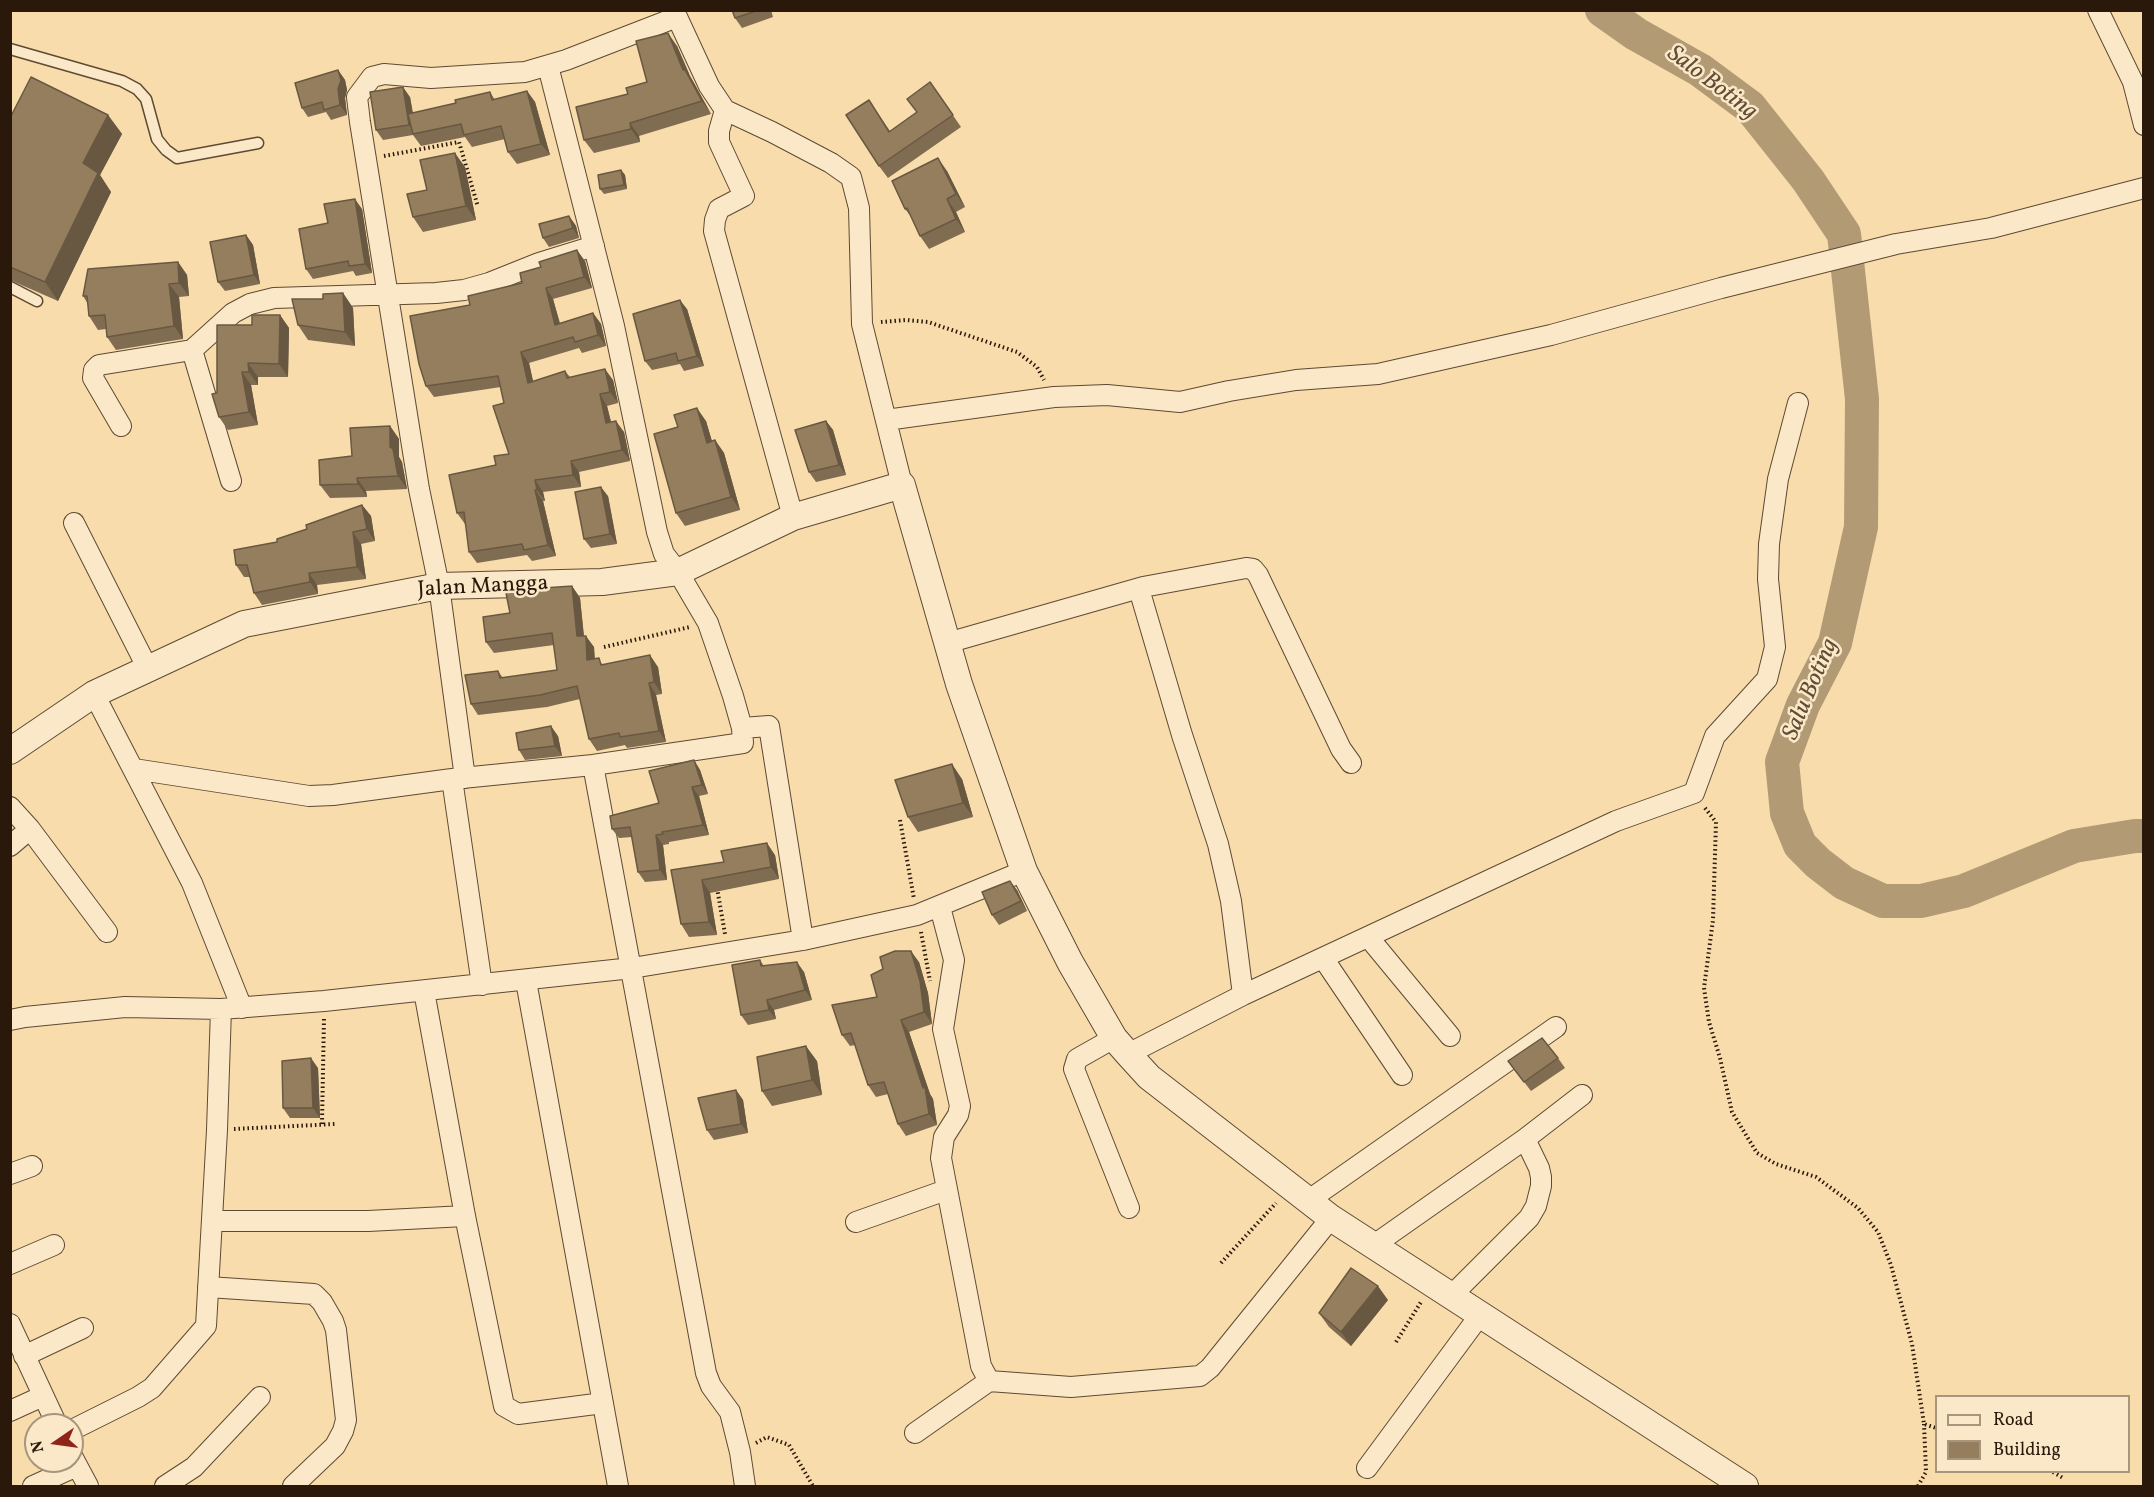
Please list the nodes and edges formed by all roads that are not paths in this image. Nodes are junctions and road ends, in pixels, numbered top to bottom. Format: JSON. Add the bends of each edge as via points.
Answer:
{"nodes":[{"id":1,"x":2098,"y":10,"type":"edge"},
{"id":2,"x":10,"y":49,"type":"edge"},
{"id":3,"x":548,"y":66,"type":"junction"},
{"id":4,"x":725,"y":110,"type":"junction"},
{"id":5,"x":2144,"y":125,"type":"edge"},
{"id":6,"x":258,"y":143,"type":"dead end"},
{"id":7,"x":2144,"y":188,"type":"edge"},
{"id":8,"x":594,"y":246,"type":"junction"},
{"id":9,"x":10,"y":287,"type":"edge"},
{"id":10,"x":389,"y":295,"type":"junction"},
{"id":11,"x":37,"y":301,"type":"dead end"},
{"id":12,"x":192,"y":350,"type":"junction"},
{"id":13,"x":1798,"y":403,"type":"dead end"},
{"id":14,"x":886,"y":420,"type":"junction"},
{"id":15,"x":121,"y":426,"type":"dead end"},
{"id":16,"x":231,"y":481,"type":"dead end"},
{"id":17,"x":902,"y":485,"type":"junction"},
{"id":18,"x":793,"y":517,"type":"junction"},
{"id":19,"x":74,"y":523,"type":"dead end"},
{"id":20,"x":678,"y":572,"type":"junction"},
{"id":21,"x":439,"y":586,"type":"junction"},
{"id":22,"x":1139,"y":589,"type":"junction"},
{"id":23,"x":947,"y":643,"type":"junction"},
{"id":24,"x":148,"y":669,"type":"junction"},
{"id":25,"x":94,"y":694,"type":"junction"},
{"id":26,"x":742,"y":728,"type":"junction"},
{"id":27,"x":10,"y":751,"type":"edge"},
{"id":28,"x":1351,"y":762,"type":"dead end"},
{"id":29,"x":593,"y":765,"type":"junction"},
{"id":30,"x":134,"y":769,"type":"junction"},
{"id":31,"x":458,"y":778,"type":"junction"},
{"id":32,"x":10,"y":807,"type":"edge"},
{"id":33,"x":30,"y":829,"type":"junction"},
{"id":34,"x":10,"y":846,"type":"edge"},
{"id":35,"x":1024,"y":871,"type":"junction"},
{"id":36,"x":940,"y":907,"type":"junction"},
{"id":37,"x":107,"y":932,"type":"dead end"},
{"id":38,"x":1369,"y":938,"type":"junction"},
{"id":39,"x":803,"y":940,"type":"junction"},
{"id":40,"x":1323,"y":958,"type":"junction"},
{"id":41,"x":632,"y":969,"type":"junction"},
{"id":42,"x":526,"y":981,"type":"junction"},
{"id":43,"x":483,"y":985,"type":"junction"},
{"id":44,"x":424,"y":991,"type":"junction"},
{"id":45,"x":1244,"y":996,"type":"junction"},
{"id":46,"x":242,"y":1008,"type":"junction"},
{"id":47,"x":221,"y":1009,"type":"junction"},
{"id":48,"x":10,"y":1020,"type":"edge"},
{"id":49,"x":1556,"y":1027,"type":"dead end"},
{"id":50,"x":1450,"y":1036,"type":"dead end"},
{"id":51,"x":1121,"y":1046,"type":"junction"},
{"id":52,"x":1401,"y":1075,"type":"dead end"},
{"id":53,"x":1582,"y":1095,"type":"dead end"},
{"id":54,"x":1525,"y":1139,"type":"junction"},
{"id":55,"x":32,"y":1166,"type":"dead end"},
{"id":56,"x":10,"y":1174,"type":"edge"},
{"id":57,"x":946,"y":1190,"type":"junction"},
{"id":58,"x":1300,"y":1194,"type":"junction"},
{"id":59,"x":1129,"y":1208,"type":"dead end"},
{"id":60,"x":465,"y":1216,"type":"junction"},
{"id":61,"x":1331,"y":1218,"type":"junction"},
{"id":62,"x":212,"y":1221,"type":"junction"},
{"id":63,"x":856,"y":1222,"type":"dead end"},
{"id":64,"x":54,"y":1245,"type":"dead end"},
{"id":65,"x":1374,"y":1245,"type":"junction"},
{"id":66,"x":10,"y":1264,"type":"edge"},
{"id":67,"x":208,"y":1287,"type":"junction"},
{"id":68,"x":1442,"y":1290,"type":"junction"},
{"id":69,"x":1480,"y":1315,"type":"junction"},
{"id":70,"x":10,"y":1324,"type":"edge"},
{"id":71,"x":83,"y":1328,"type":"dead end"},
{"id":72,"x":24,"y":1356,"type":"junction"},
{"id":73,"x":989,"y":1381,"type":"junction"},
{"id":74,"x":43,"y":1396,"type":"junction"},
{"id":75,"x":260,"y":1397,"type":"dead end"},
{"id":76,"x":603,"y":1403,"type":"junction"},
{"id":77,"x":10,"y":1411,"type":"edge"},
{"id":78,"x":51,"y":1413,"type":"edge"},
{"id":79,"x":84,"y":1424,"type":"edge"},
{"id":80,"x":915,"y":1433,"type":"dead end"},
{"id":81,"x":1367,"y":1468,"type":"dead end"},
{"id":82,"x":54,"y":1473,"type":"edge"},
{"id":83,"x":33,"y":1486,"type":"edge"},
{"id":84,"x":165,"y":1486,"type":"edge"},
{"id":85,"x":293,"y":1486,"type":"edge"},
{"id":86,"x":618,"y":1486,"type":"edge"},
{"id":87,"x":745,"y":1486,"type":"edge"},
{"id":88,"x":1745,"y":1486,"type":"edge"}],
"edges":[{"from":1,"to":5,"type":"street","via":[[2133,82]]},
{"from":2,"to":6,"type":"lane","via":[[122,81],[137,89],[146,99],[157,139],[177,158]]},
{"from":3,"to":4,"type":"street","via":[[677,17],[704,77]]},
{"from":3,"to":8,"type":"street"},
{"from":3,"to":10,"type":"street","via":[[509,74],[431,78],[384,74],[372,77],[357,97]]},
{"from":4,"to":14,"type":"street","via":[[851,177],[859,208],[862,324]]},
{"from":4,"to":18,"type":"street","via":[[719,142],[744,196],[719,208],[714,231]]},
{"from":7,"to":14,"type":"street","via":[[1991,228],[1896,244],[1551,335],[1378,374],[1296,380],[1180,402],[1107,395],[1054,397]]},
{"from":8,"to":10,"type":"street","via":[[464,290]]},
{"from":8,"to":20,"type":"street","via":[[657,532],[664,554]]},
{"from":9,"to":11,"type":"lane"},
{"from":10,"to":12,"type":"street","via":[[274,298],[250,304],[233,313]]},
{"from":10,"to":21,"type":"street","via":[[418,489]]},
{"from":12,"to":15,"type":"street","via":[[99,365],[94,370],[93,378]]},
{"from":12,"to":16,"type":"street"},
{"from":13,"to":38,"type":"street","via":[[1778,479],[1769,544],[1768,579],[1775,647],[1767,679],[1715,736],[1694,793],[1616,821]]},
{"from":14,"to":17,"type":"street"},
{"from":17,"to":18,"type":"street","name":"Jalan Mangga"},
{"from":17,"to":23,"type":"street"},
{"from":18,"to":20,"type":"street","name":"Jalan Mangga"},
{"from":19,"to":24,"type":"street"},
{"from":20,"to":21,"type":"street","name":"Jalan Mangga","via":[[602,582]]},
{"from":20,"to":26,"type":"street","via":[[708,623]]},
{"from":21,"to":24,"type":"street","name":"Jalan Mangga","via":[[244,624]]},
{"from":21,"to":31,"type":"street"},
{"from":22,"to":23,"type":"street"},
{"from":22,"to":28,"type":"street","via":[[1253,569],[1341,749]]},
{"from":22,"to":45,"type":"street","via":[[1218,844],[1231,901]]},
{"from":23,"to":35,"type":"street"},
{"from":24,"to":25,"type":"street","name":"Jalan Mangga"},
{"from":25,"to":27,"type":"street","name":"Jalan Mangga"},
{"from":25,"to":30,"type":"street"},
{"from":26,"to":29,"type":"street","via":[[743,743]]},
{"from":26,"to":39,"type":"street","via":[[769,726]]},
{"from":29,"to":31,"type":"street"},
{"from":29,"to":41,"type":"street"},
{"from":30,"to":31,"type":"street","via":[[309,796]]},
{"from":30,"to":46,"type":"street","via":[[198,897]]},
{"from":31,"to":43,"type":"street"},
{"from":32,"to":33,"type":"street"},
{"from":33,"to":34,"type":"street"},
{"from":33,"to":37,"type":"street"},
{"from":35,"to":36,"type":"street"},
{"from":35,"to":51,"type":"street","via":[[1070,962]]},
{"from":36,"to":39,"type":"street"},
{"from":36,"to":57,"type":"street","via":[[954,960],[943,1029],[960,1106],[942,1144]]},
{"from":38,"to":40,"type":"street"},
{"from":38,"to":50,"type":"street"},
{"from":39,"to":41,"type":"street"},
{"from":40,"to":45,"type":"street"},
{"from":40,"to":52,"type":"street"},
{"from":41,"to":42,"type":"street"},
{"from":41,"to":87,"type":"street","via":[[706,1373],[730,1412]]},
{"from":42,"to":43,"type":"street"},
{"from":42,"to":76,"type":"street"},
{"from":43,"to":44,"type":"street"},
{"from":44,"to":46,"type":"street"},
{"from":44,"to":60,"type":"street"},
{"from":45,"to":51,"type":"street"},
{"from":46,"to":47,"type":"street"},
{"from":47,"to":48,"type":"street","via":[[125,1007]]},
{"from":47,"to":62,"type":"street"},
{"from":49,"to":58,"type":"street"},
{"from":51,"to":58,"type":"street","via":[[1149,1077]]},
{"from":51,"to":59,"type":"street","via":[[1077,1059],[1074,1069]]},
{"from":53,"to":54,"type":"street"},
{"from":54,"to":65,"type":"street"},
{"from":54,"to":68,"type":"street","via":[[1541,1177],[1536,1206],[1523,1225]]},
{"from":55,"to":56,"type":"street"},
{"from":57,"to":63,"type":"street"},
{"from":57,"to":73,"type":"street","via":[[981,1366]]},
{"from":58,"to":61,"type":"street"},
{"from":60,"to":62,"type":"street","via":[[368,1221]]},
{"from":60,"to":76,"type":"street","via":[[504,1406],[518,1414]]},
{"from":61,"to":65,"type":"street"},
{"from":61,"to":73,"type":"street","via":[[1200,1376],[1071,1387]]},
{"from":62,"to":67,"type":"street"},
{"from":64,"to":66,"type":"street"},
{"from":65,"to":68,"type":"street"},
{"from":67,"to":79,"type":"street","via":[[204,1329],[152,1388]]},
{"from":67,"to":85,"type":"street","via":[[314,1294],[333,1321],[346,1420],[335,1446]]},
{"from":68,"to":69,"type":"street"},
{"from":69,"to":81,"type":"street"},
{"from":69,"to":88,"type":"street"},
{"from":70,"to":72,"type":"street"},
{"from":71,"to":72,"type":"street"},
{"from":72,"to":74,"type":"street"},
{"from":73,"to":80,"type":"street"},
{"from":74,"to":77,"type":"street"},
{"from":74,"to":78,"type":"street"},
{"from":75,"to":84,"type":"street","via":[[194,1467]]},
{"from":76,"to":86,"type":"street"},
{"from":82,"to":83,"type":"street"}]}
